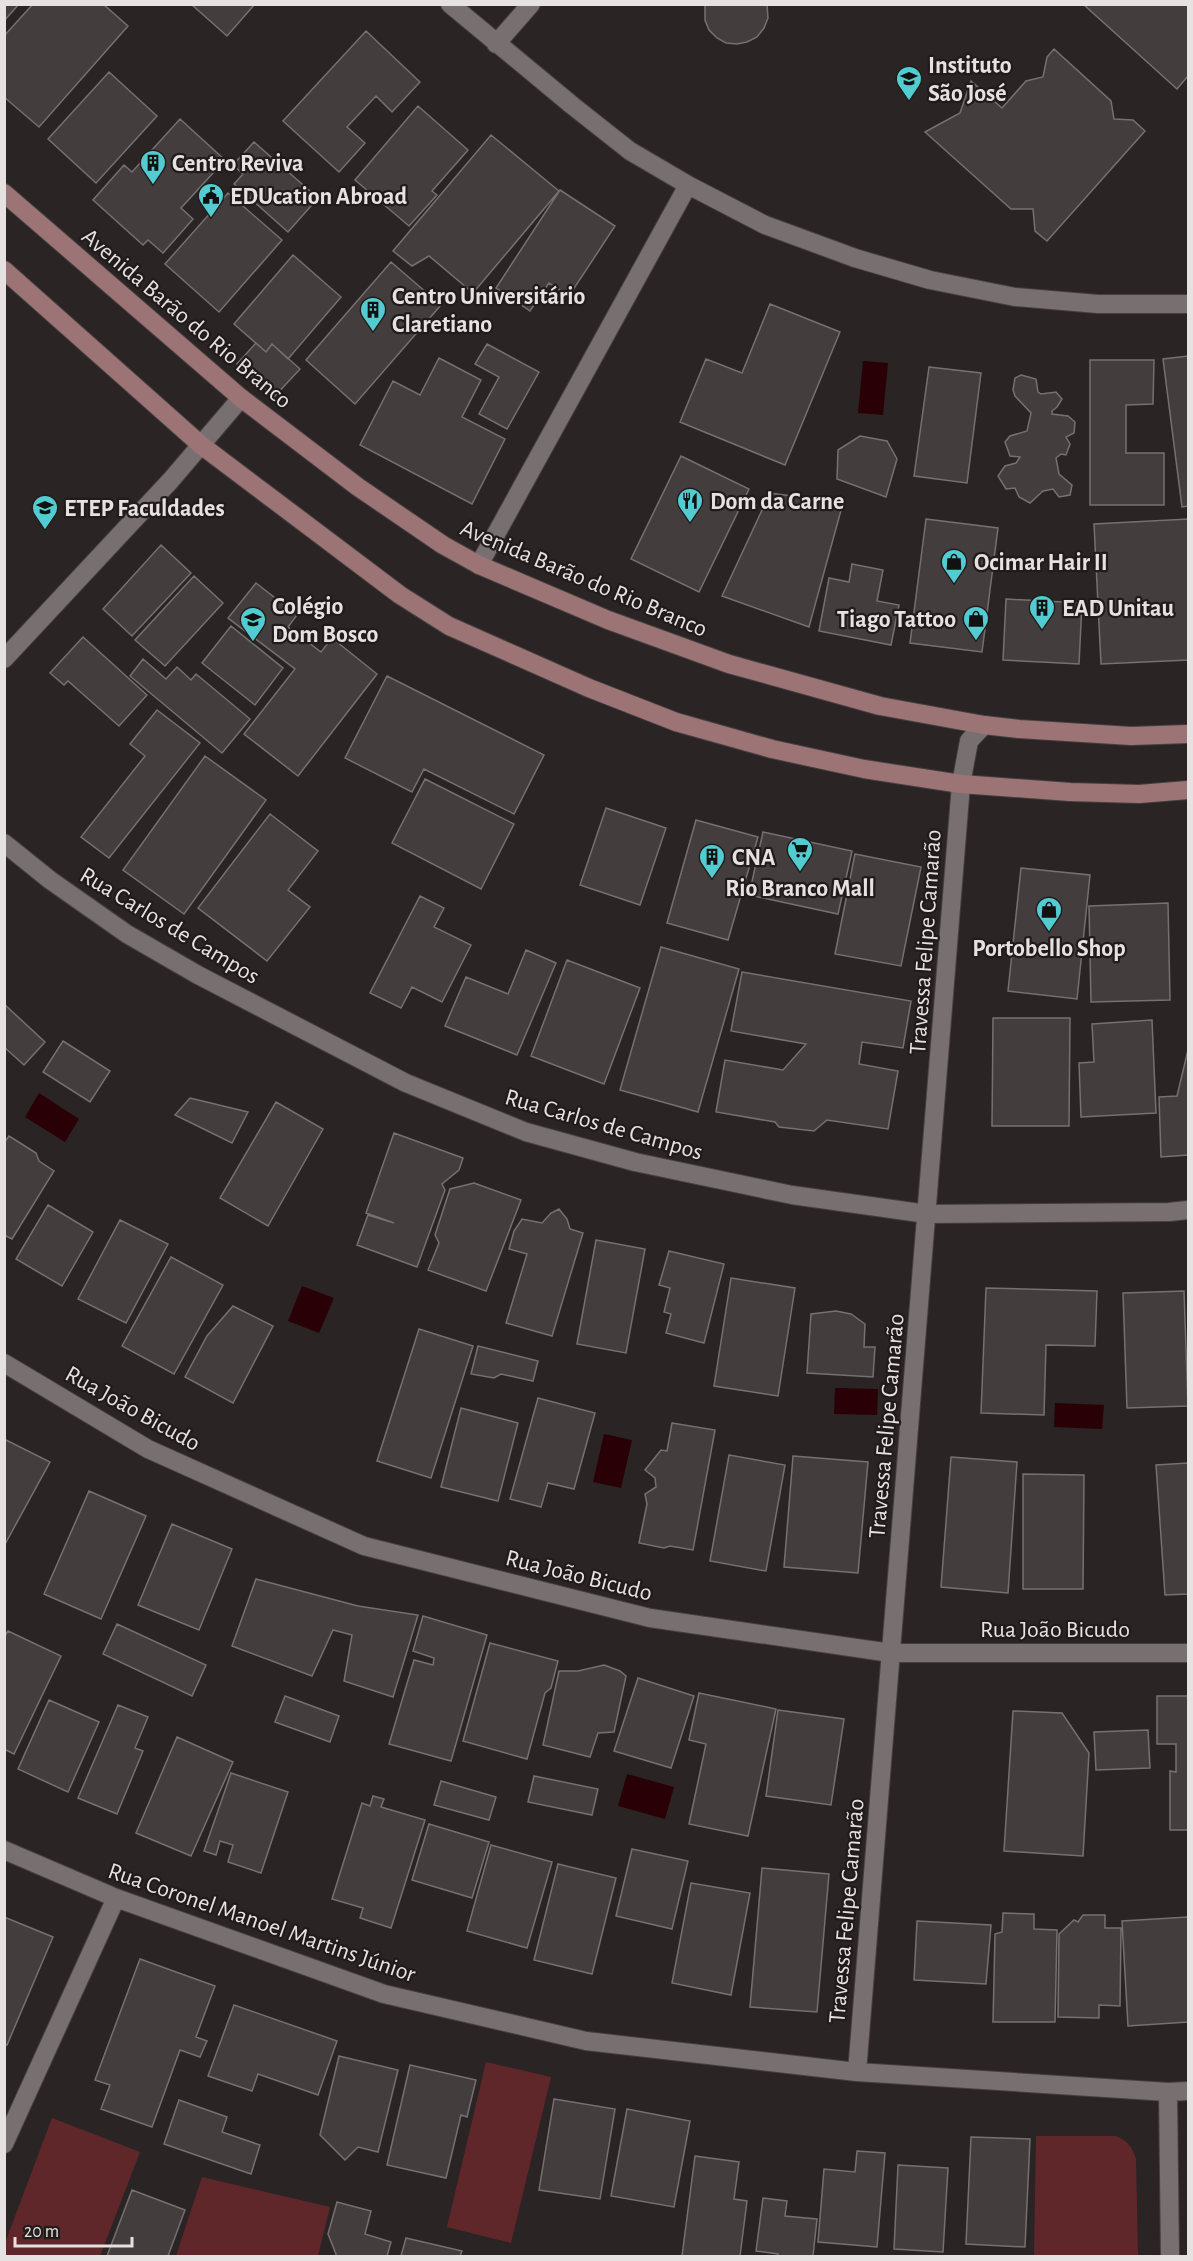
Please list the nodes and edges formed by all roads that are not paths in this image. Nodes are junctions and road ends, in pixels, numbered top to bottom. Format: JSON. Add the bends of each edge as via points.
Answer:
{"nodes":[{"id":1,"x":450,"y":4,"type":"edge"},
{"id":2,"x":531,"y":4,"type":"edge"},
{"id":3,"x":496,"y":44,"type":"junction"},
{"id":4,"x":688,"y":185,"type":"junction"},
{"id":5,"x":4,"y":193,"type":"edge"},
{"id":6,"x":4,"y":270,"type":"edge"},
{"id":7,"x":1188,"y":304,"type":"edge"},
{"id":8,"x":241,"y":398,"type":"junction"},
{"id":9,"x":201,"y":446,"type":"junction"},
{"id":10,"x":479,"y":565,"type":"junction"},
{"id":11,"x":4,"y":659,"type":"edge"},
{"id":12,"x":984,"y":725,"type":"junction"},
{"id":13,"x":1188,"y":734,"type":"edge"},
{"id":14,"x":961,"y":784,"type":"junction"},
{"id":15,"x":1188,"y":790,"type":"edge"},
{"id":16,"x":4,"y":843,"type":"edge"},
{"id":17,"x":1188,"y":1210,"type":"edge"},
{"id":18,"x":927,"y":1214,"type":"junction"},
{"id":19,"x":4,"y":1363,"type":"edge"},
{"id":20,"x":891,"y":1653,"type":"junction"},
{"id":21,"x":1188,"y":1653,"type":"edge"},
{"id":22,"x":4,"y":1850,"type":"edge"},
{"id":23,"x":116,"y":1899,"type":"junction"},
{"id":24,"x":857,"y":2072,"type":"junction"},
{"id":25,"x":1188,"y":2091,"type":"edge"},
{"id":26,"x":1168,"y":2092,"type":"junction"},
{"id":27,"x":4,"y":2144,"type":"edge"},
{"id":28,"x":1170,"y":2256,"type":"edge"}],
"edges":[{"from":1,"to":3,"type":"street"},
{"from":2,"to":3,"type":"street"},
{"from":3,"to":4,"type":"street","via":[[630,151]]},
{"from":4,"to":7,"type":"street","via":[[765,225],[930,280],[1015,297],[1098,304]]},
{"from":4,"to":10,"type":"street"},
{"from":5,"to":8,"type":"main road","name":"Avenida Barão do Rio Branco"},
{"from":6,"to":9,"type":"main road"},
{"from":8,"to":9,"type":"street"},
{"from":8,"to":10,"type":"main road","name":"Avenida Barão do Rio Branco","via":[[358,487],[442,545]]},
{"from":9,"to":11,"type":"street"},
{"from":9,"to":14,"type":"main road","via":[[400,595],[449,626],[676,722],[784,752]]},
{"from":10,"to":12,"type":"main road","name":"Avenida Barão do Rio Branco","via":[[608,620],[729,664],[880,706]]},
{"from":12,"to":13,"type":"main road","name":"Avenida Barão do Rio Branco","via":[[1131,736]]},
{"from":12,"to":14,"type":"street","name":"Travessa Felipe Camarão","via":[[969,741]]},
{"from":14,"to":15,"type":"main road","via":[[1139,794]]},
{"from":14,"to":18,"type":"street","name":"Travessa Felipe Camarão"},
{"from":16,"to":18,"type":"street","name":"Rua Carlos de Campos","via":[[127,934],[198,975],[406,1083],[526,1132],[635,1162],[792,1195]]},
{"from":17,"to":18,"type":"street","name":"Rua Carlos de Campos"},
{"from":18,"to":20,"type":"street","name":"Travessa Felipe Camarão"},
{"from":19,"to":20,"type":"street","name":"Rua João Bicudo","via":[[148,1449],[364,1546],[650,1618]]},
{"from":20,"to":21,"type":"street","name":"Rua João Bicudo"},
{"from":20,"to":24,"type":"street","name":"Travessa Felipe Camarão"},
{"from":22,"to":23,"type":"street","name":"Rua Coronel Manoel Martins Júnior"},
{"from":23,"to":24,"type":"street","name":"Rua Coronel Manoel Martins Júnior","via":[[384,1994],[586,2041]]},
{"from":23,"to":27,"type":"street"},
{"from":24,"to":26,"type":"street","name":"Rua Coronel Manoel Martins Júnior"},
{"from":25,"to":26,"type":"street","name":"Rua Coronel Manoel Martins Júnior"},
{"from":26,"to":28,"type":"street"}]}
